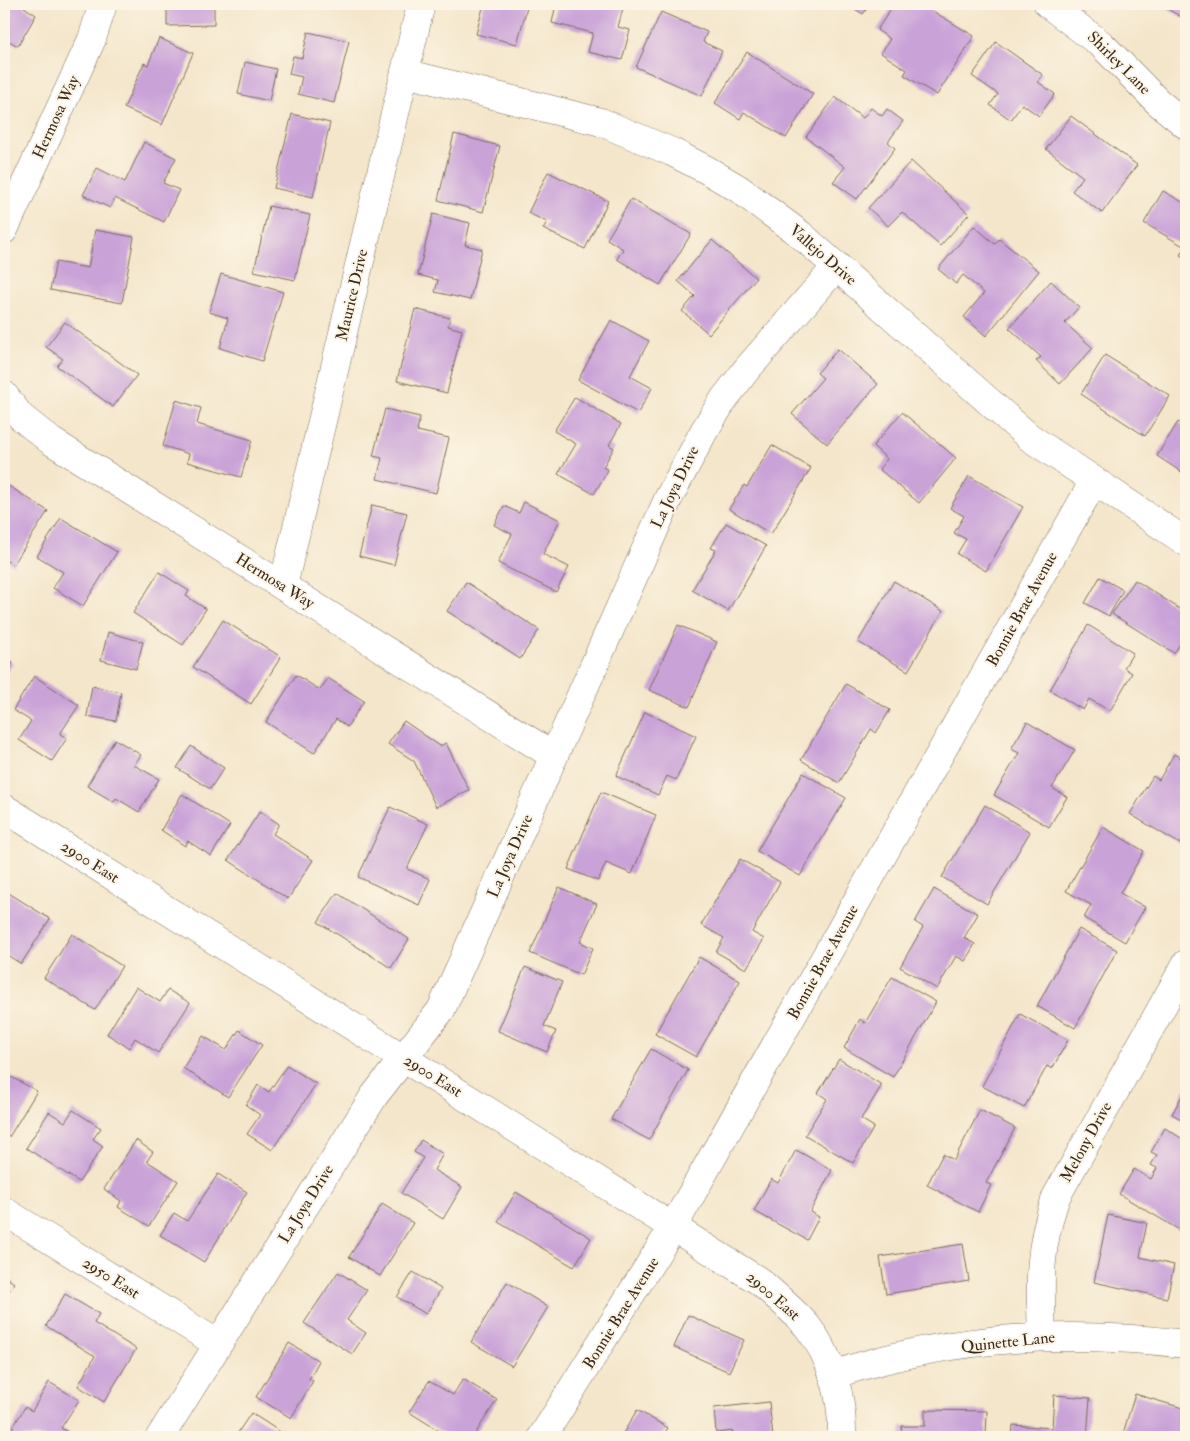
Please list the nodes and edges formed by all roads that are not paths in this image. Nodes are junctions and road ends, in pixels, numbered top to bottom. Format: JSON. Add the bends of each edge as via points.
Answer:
{"nodes":[{"id":1,"x":103,"y":4,"type":"edge"},
{"id":2,"x":421,"y":4,"type":"edge"},
{"id":3,"x":1048,"y":4,"type":"edge"},
{"id":4,"x":405,"y":73,"type":"junction"},
{"id":5,"x":1186,"y":126,"type":"edge"},
{"id":6,"x":4,"y":230,"type":"edge"},
{"id":7,"x":837,"y":266,"type":"junction"},
{"id":8,"x":4,"y":396,"type":"edge"},
{"id":9,"x":1094,"y":481,"type":"junction"},
{"id":10,"x":1186,"y":542,"type":"edge"},
{"id":11,"x":283,"y":586,"type":"junction"},
{"id":12,"x":554,"y":756,"type":"junction"},
{"id":13,"x":4,"y":808,"type":"edge"},
{"id":14,"x":1186,"y":964,"type":"edge"},
{"id":15,"x":404,"y":1058,"type":"junction"},
{"id":16,"x":4,"y":1211,"type":"edge"},
{"id":17,"x":673,"y":1227,"type":"junction"},
{"id":18,"x":1042,"y":1336,"type":"junction"},
{"id":19,"x":218,"y":1344,"type":"junction"},
{"id":20,"x":1186,"y":1344,"type":"edge"},
{"id":21,"x":833,"y":1375,"type":"junction"},
{"id":22,"x":160,"y":1437,"type":"edge"},
{"id":23,"x":542,"y":1437,"type":"edge"},
{"id":24,"x":842,"y":1437,"type":"edge"}],
"edges":[{"from":1,"to":6,"type":"street","name":"Hermosa Way","via":[[92,39]]},
{"from":2,"to":4,"type":"street","name":"Maurice Drive"},
{"from":3,"to":5,"type":"street","name":"Shirley Lane","via":[[1102,44]]},
{"from":4,"to":7,"type":"street","name":"Vallejo Drive","via":[[601,122],[672,152],[739,189],[794,229]]},
{"from":4,"to":11,"type":"street","name":"Maurice Drive"},
{"from":7,"to":9,"type":"street","name":"Vallejo Drive","via":[[1007,420]]},
{"from":7,"to":12,"type":"street","name":"La Joya Drive","via":[[747,369],[704,431],[668,499]]},
{"from":8,"to":11,"type":"street","name":"Hermosa Way","via":[[36,431]]},
{"from":9,"to":10,"type":"street","name":"Vallejo Drive"},
{"from":9,"to":17,"type":"street","name":"Bonnie Brae Avenue"},
{"from":11,"to":12,"type":"street","name":"Hermosa Way"},
{"from":12,"to":15,"type":"street","name":"La Joya Drive","via":[[441,1010]]},
{"from":13,"to":15,"type":"street","name":"2900 East"},
{"from":14,"to":18,"type":"street","name":"Melony Drive","via":[[1056,1197],[1041,1260]]},
{"from":15,"to":17,"type":"street","name":"2900 East"},
{"from":15,"to":19,"type":"street","name":"La Joya Drive","via":[[374,1096]]},
{"from":16,"to":19,"type":"street","name":"2950 East"},
{"from":17,"to":21,"type":"street","name":"2900 East","via":[[759,1281],[806,1325],[818,1341]]},
{"from":17,"to":23,"type":"street","name":"Bonnie Brae Avenue"},
{"from":18,"to":20,"type":"street","name":"Quinette Lane","via":[[1131,1338]]},
{"from":18,"to":21,"type":"street","name":"Quinette Lane","via":[[1004,1339],[875,1361]]},
{"from":19,"to":22,"type":"street","name":"La Joya Drive"},
{"from":21,"to":24,"type":"street","name":"2900 East","via":[[842,1409]]}]}
